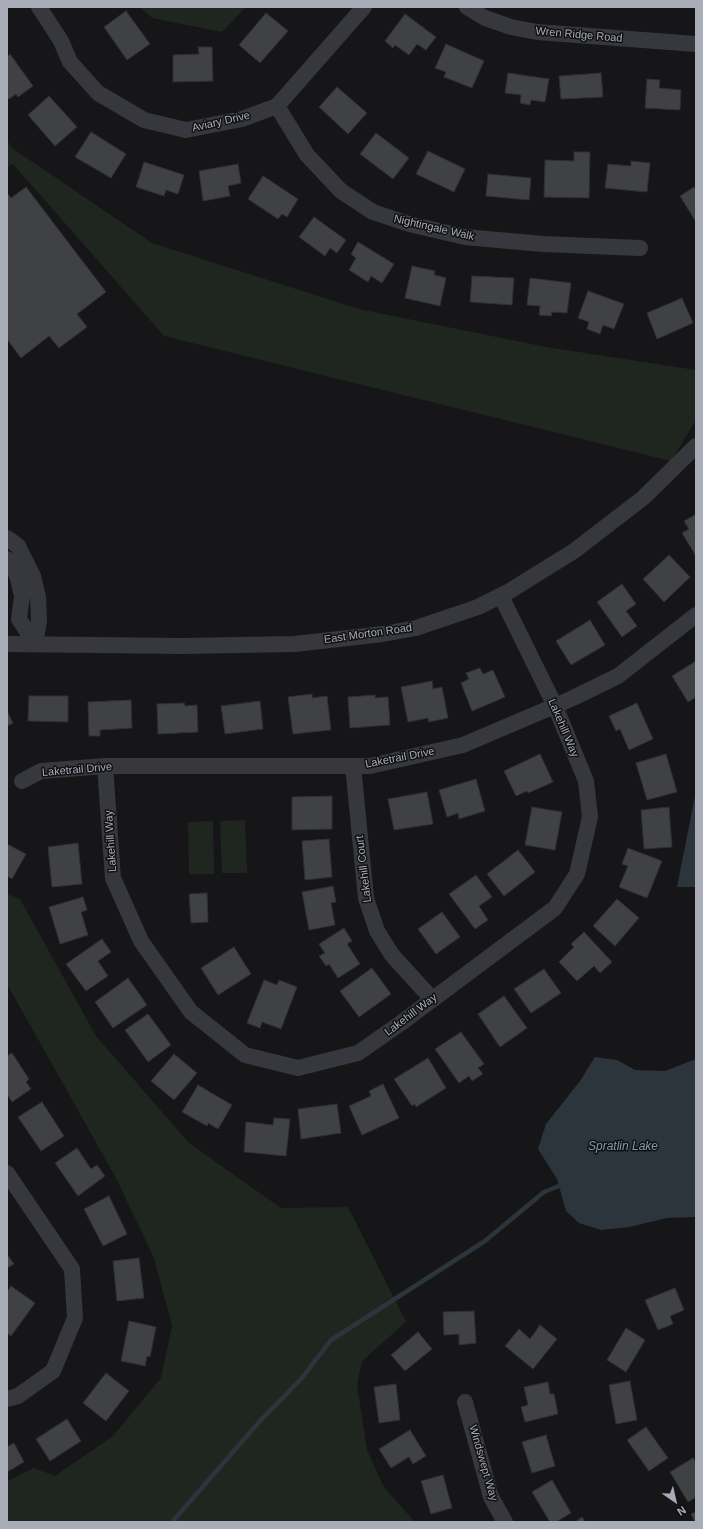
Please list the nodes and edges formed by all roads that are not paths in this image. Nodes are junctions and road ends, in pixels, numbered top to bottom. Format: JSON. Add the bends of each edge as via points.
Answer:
{"nodes":[{"id":1,"x":40,"y":7,"type":"edge"},
{"id":2,"x":364,"y":7,"type":"edge"},
{"id":3,"x":467,"y":7,"type":"edge"},
{"id":4,"x":696,"y":44,"type":"edge"},
{"id":5,"x":277,"y":106,"type":"junction"},
{"id":6,"x":640,"y":248,"type":"dead end"},
{"id":7,"x":696,"y":446,"type":"edge"},
{"id":8,"x":7,"y":538,"type":"edge"},
{"id":9,"x":7,"y":559,"type":"edge"},
{"id":10,"x":501,"y":596,"type":"junction"},
{"id":11,"x":696,"y":615,"type":"edge"},
{"id":12,"x":7,"y":644,"type":"edge"},
{"id":13,"x":35,"y":644,"type":"junction"},
{"id":14,"x":554,"y":706,"type":"junction"},
{"id":15,"x":105,"y":766,"type":"junction"},
{"id":16,"x":354,"y":766,"type":"junction"},
{"id":17,"x":22,"y":781,"type":"dead end"},
{"id":18,"x":432,"y":999,"type":"junction"},
{"id":19,"x":7,"y":1173,"type":"edge"},
{"id":20,"x":7,"y":1398,"type":"edge"},
{"id":21,"x":465,"y":1402,"type":"dead end"},
{"id":22,"x":505,"y":1522,"type":"edge"}],
"edges":[{"from":1,"to":5,"type":"street","name":"Aviary Drive","via":[[61,41],[70,62],[98,93],[144,120],[186,130],[242,119]]},
{"from":2,"to":5,"type":"street","name":"Aviary Drive"},
{"from":3,"to":4,"type":"street","name":"Wren Ridge Road","via":[[485,18],[511,28]]},
{"from":5,"to":6,"type":"street","name":"Nightingale Walk","via":[[308,155],[341,191],[373,212],[409,224],[465,237],[543,244]]},
{"from":7,"to":10,"type":"street","name":"East Morton Road","via":[[643,498],[574,551]]},
{"from":8,"to":13,"type":"street","via":[[18,546],[33,576],[38,597],[39,621]]},
{"from":9,"to":13,"type":"street","via":[[17,575],[22,596],[19,619]]},
{"from":10,"to":13,"type":"street","name":"East Morton Road","via":[[447,619],[416,628],[295,644]]},
{"from":10,"to":14,"type":"street","name":"Lakehill Way"},
{"from":11,"to":14,"type":"street","name":"Laketrail Drive","via":[[618,676]]},
{"from":12,"to":13,"type":"street","name":"East Morton Road"},
{"from":14,"to":16,"type":"street","name":"Laketrail Drive","via":[[463,745],[370,766]]},
{"from":14,"to":18,"type":"street","name":"Lakehill Way","via":[[586,781],[590,817],[577,874],[555,908]]},
{"from":15,"to":16,"type":"street","name":"Laketrail Drive"},
{"from":15,"to":17,"type":"street","name":"Laketrail Drive","via":[[41,771]]},
{"from":15,"to":18,"type":"street","name":"Lakehill Way","via":[[113,878],[141,942],[191,1012],[245,1055],[298,1068],[358,1053]]},
{"from":16,"to":18,"type":"street","name":"Lakehill Court","via":[[366,898],[377,931],[392,955]]},
{"from":19,"to":20,"type":"street","via":[[72,1269],[75,1318],[53,1372],[18,1396]]},
{"from":21,"to":22,"type":"street","name":"Windswept Way","via":[[491,1497]]}]}
